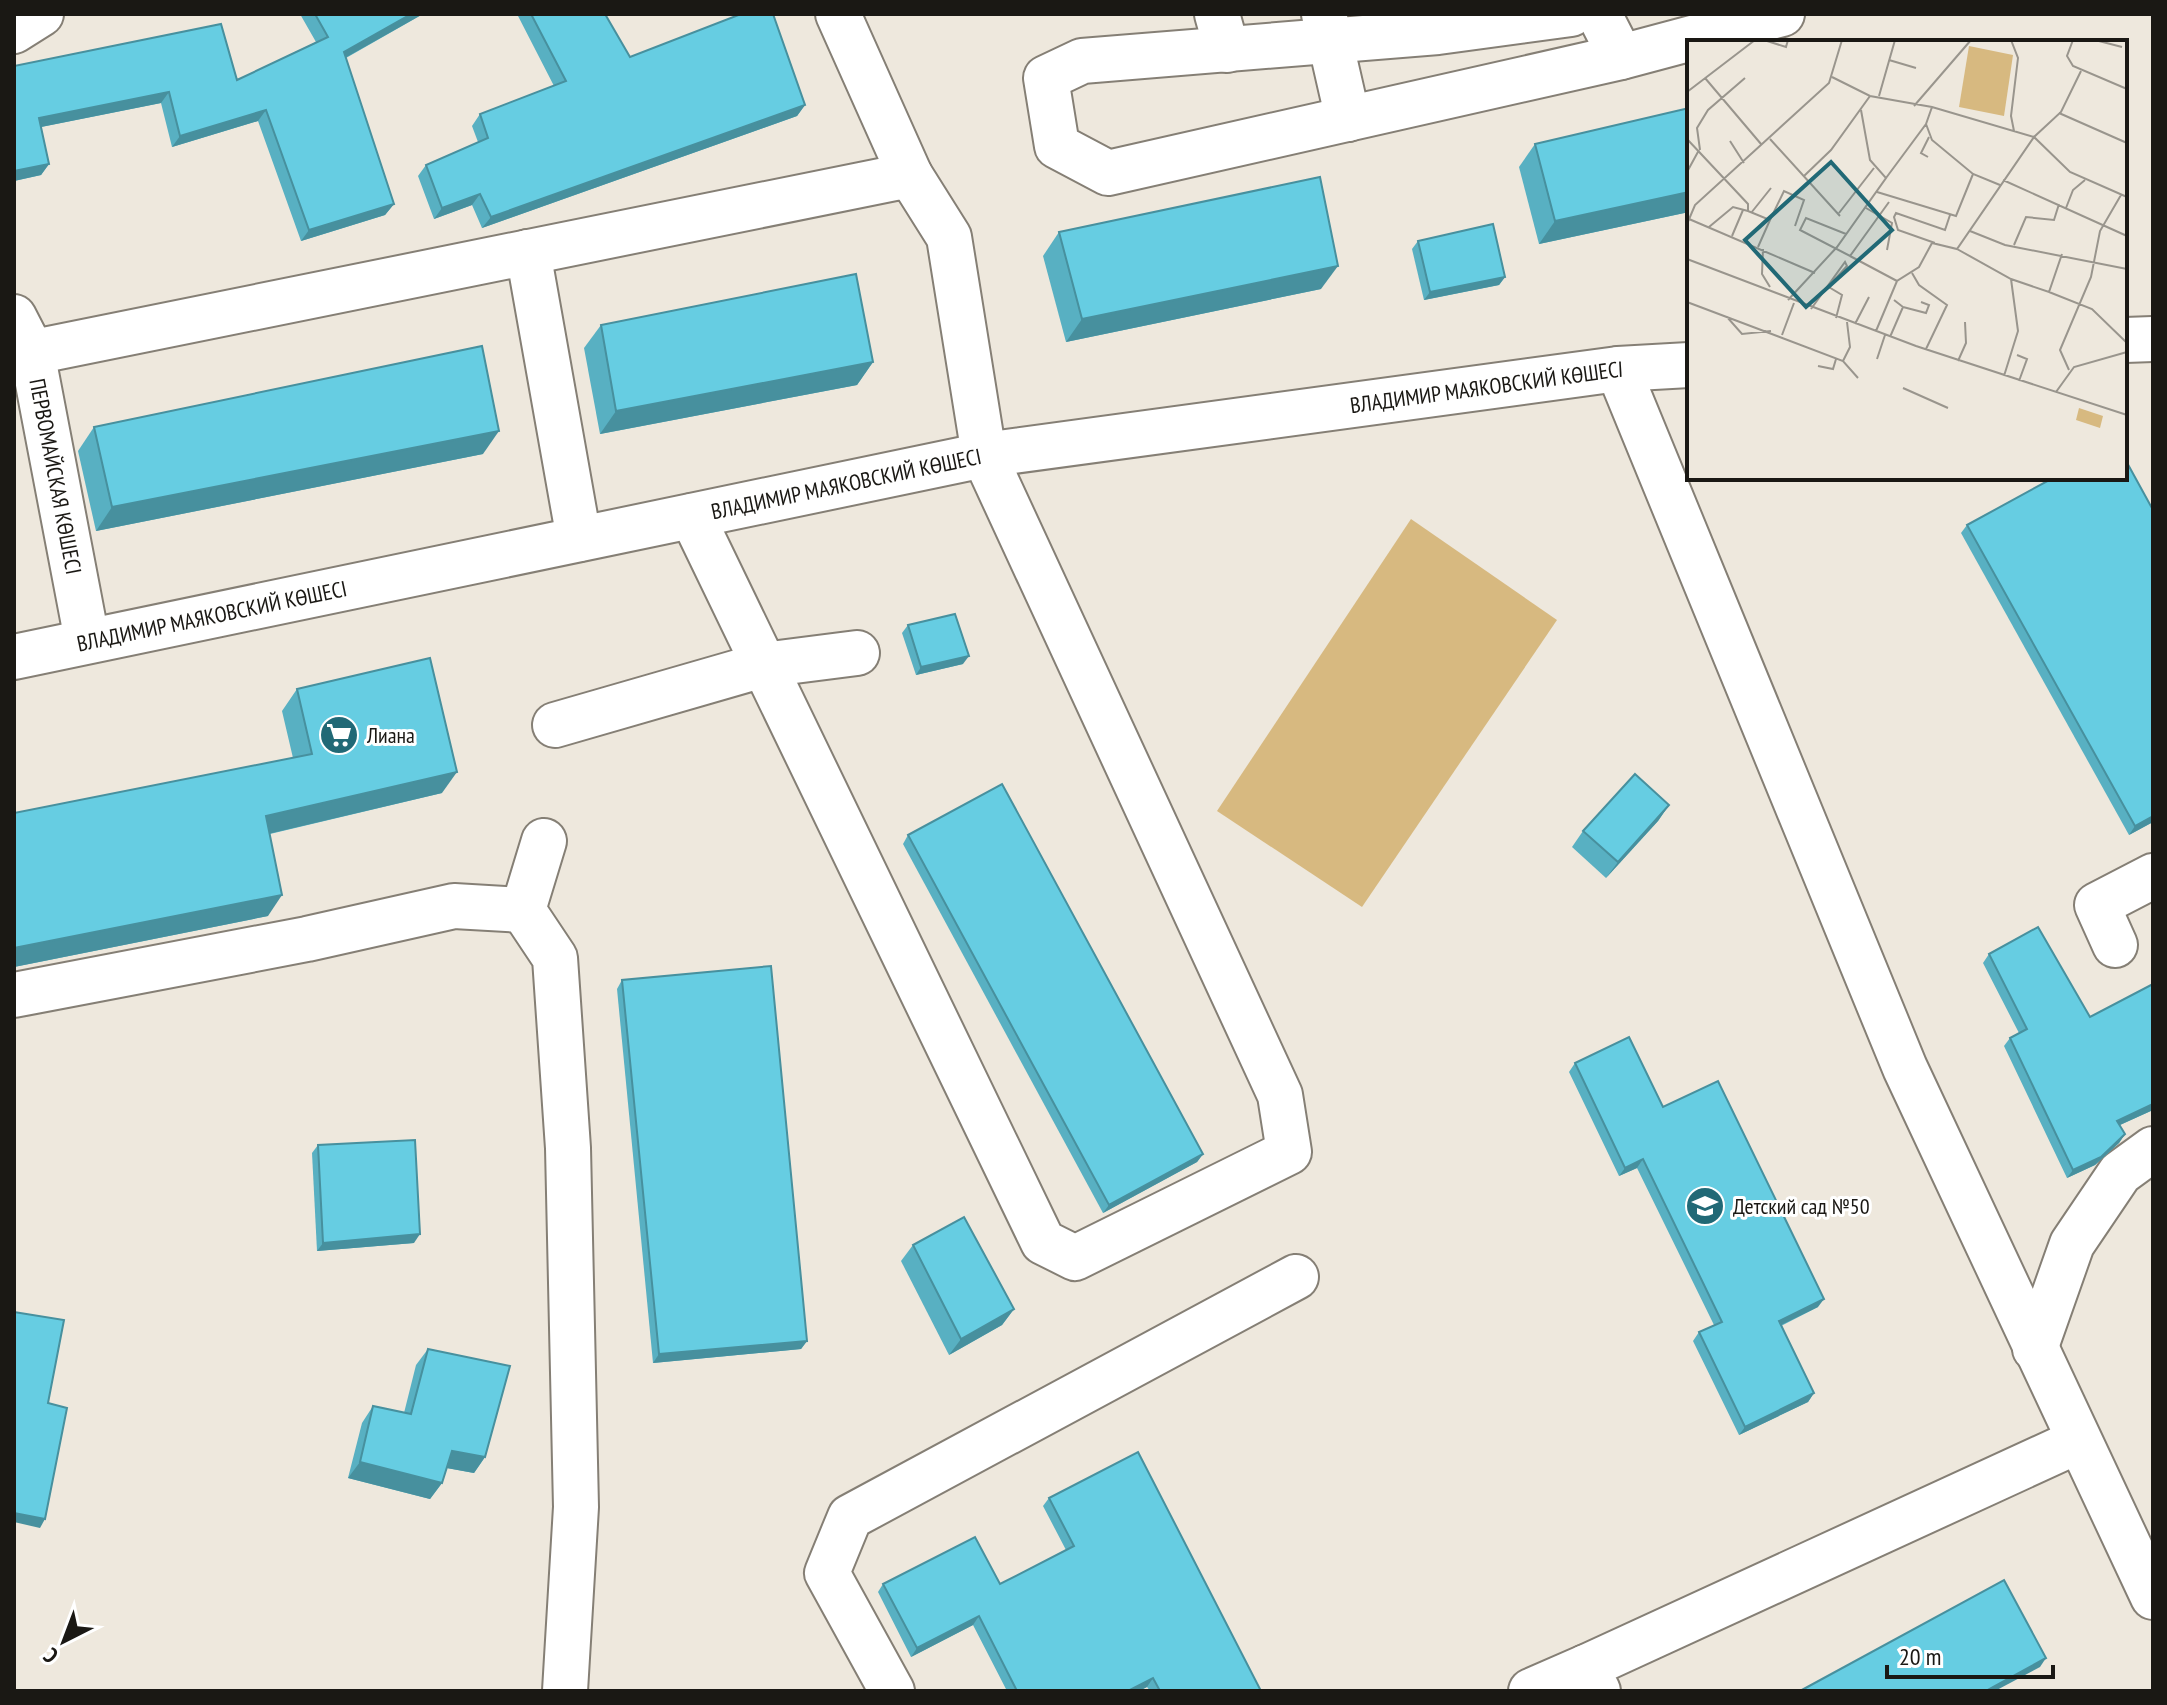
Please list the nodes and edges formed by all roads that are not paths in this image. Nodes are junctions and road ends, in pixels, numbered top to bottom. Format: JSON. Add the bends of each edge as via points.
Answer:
{"nodes":[{"id":1,"x":41,"y":14,"type":"edge"},
{"id":2,"x":838,"y":14,"type":"edge"},
{"id":3,"x":1571,"y":14,"type":"edge"},
{"id":4,"x":1599,"y":14,"type":"edge"},
{"id":5,"x":1782,"y":14,"type":"edge"},
{"id":6,"x":1435,"y":23,"type":"edge"},
{"id":7,"x":1327,"y":26,"type":"edge"},
{"id":8,"x":14,"y":31,"type":"edge"},
{"id":9,"x":1222,"y":32,"type":"edge"},
{"id":10,"x":1621,"y":57,"type":"junction"},
{"id":11,"x":1348,"y":119,"type":"junction"},
{"id":12,"x":910,"y":175,"type":"junction"},
{"id":13,"x":528,"y":252,"type":"junction"},
{"id":14,"x":2153,"y":339,"type":"edge"},
{"id":15,"x":2127,"y":340,"type":"edge"},
{"id":16,"x":20,"y":342,"type":"edge"},
{"id":17,"x":1687,"y":365,"type":"edge"},
{"id":18,"x":1618,"y":369,"type":"junction"},
{"id":19,"x":984,"y":455,"type":"junction"},
{"id":20,"x":692,"y":516,"type":"junction"},
{"id":21,"x":579,"y":539,"type":"junction"},
{"id":22,"x":87,"y":640,"type":"junction"},
{"id":23,"x":857,"y":653,"type":"dead end"},
{"id":24,"x":14,"y":657,"type":"edge"},
{"id":25,"x":763,"y":665,"type":"junction"},
{"id":26,"x":555,"y":725,"type":"dead end"},
{"id":27,"x":544,"y":841,"type":"dead end"},
{"id":28,"x":2153,"y":876,"type":"edge"},
{"id":29,"x":523,"y":910,"type":"junction"},
{"id":30,"x":2115,"y":945,"type":"dead end"},
{"id":31,"x":14,"y":995,"type":"edge"},
{"id":32,"x":2153,"y":1149,"type":"edge"},
{"id":33,"x":1296,"y":1277,"type":"dead end"},
{"id":34,"x":2035,"y":1349,"type":"junction"},
{"id":35,"x":2078,"y":1441,"type":"junction"},
{"id":36,"x":2153,"y":1597,"type":"edge"},
{"id":37,"x":1592,"y":1679,"type":"edge"},
{"id":38,"x":565,"y":1691,"type":"edge"},
{"id":39,"x":892,"y":1691,"type":"edge"},
{"id":40,"x":1531,"y":1691,"type":"edge"}],
"edges":[{"from":1,"to":8,"type":"street"},
{"from":2,"to":12,"type":"street"},
{"from":3,"to":6,"type":"street"},
{"from":4,"to":10,"type":"street"},
{"from":5,"to":10,"type":"street"},
{"from":6,"to":7,"type":"street"},
{"from":7,"to":9,"type":"street"},
{"from":7,"to":11,"type":"street"},
{"from":9,"to":11,"type":"street","via":[[1082,61],[1046,78],[1057,146],[1108,173]]},
{"from":10,"to":11,"type":"street"},
{"from":12,"to":13,"type":"street"},
{"from":12,"to":19,"type":"street","via":[[949,237]]},
{"from":13,"to":16,"type":"street"},
{"from":13,"to":21,"type":"street"},
{"from":14,"to":15,"type":"street"},
{"from":16,"to":22,"type":"street","name":"ПЕРВОМАЙСКАЯ КӨШЕСІ"},
{"from":17,"to":18,"type":"street","name":"ВЛАДИМИР МАЯКОВСКИЙ КӨШЕСІ"},
{"from":18,"to":19,"type":"street","name":"ВЛАДИМИР МАЯКОВСКИЙ КӨШЕСІ"},
{"from":18,"to":34,"type":"street","via":[[1905,1068]]},
{"from":19,"to":20,"type":"street","name":"ВЛАДИМИР МАЯКОВСКИЙ КӨШЕСІ"},
{"from":19,"to":25,"type":"street","via":[[1280,1095],[1289,1152],[1075,1258],[1043,1242]]},
{"from":20,"to":21,"type":"street","name":"ВЛАДИМИР МАЯКОВСКИЙ КӨШЕСІ"},
{"from":20,"to":25,"type":"street"},
{"from":21,"to":22,"type":"street","name":"ВЛАДИМИР МАЯКОВСКИЙ КӨШЕСІ"},
{"from":22,"to":24,"type":"street","name":"ВЛАДИМИР МАЯКОВСКИЙ КӨШЕСІ"},
{"from":23,"to":25,"type":"street"},
{"from":25,"to":26,"type":"street"},
{"from":27,"to":29,"type":"street"},
{"from":28,"to":30,"type":"street","via":[[2097,905]]},
{"from":29,"to":31,"type":"street","via":[[454,906]]},
{"from":29,"to":38,"type":"street","via":[[555,958],[568,1148],[576,1507]]},
{"from":32,"to":34,"type":"street","via":[[2120,1173],[2072,1244]]},
{"from":33,"to":39,"type":"street","via":[[850,1517],[827,1573]]},
{"from":34,"to":35,"type":"street"},
{"from":35,"to":36,"type":"street"},
{"from":35,"to":37,"type":"street"},
{"from":37,"to":40,"type":"street"}]}
